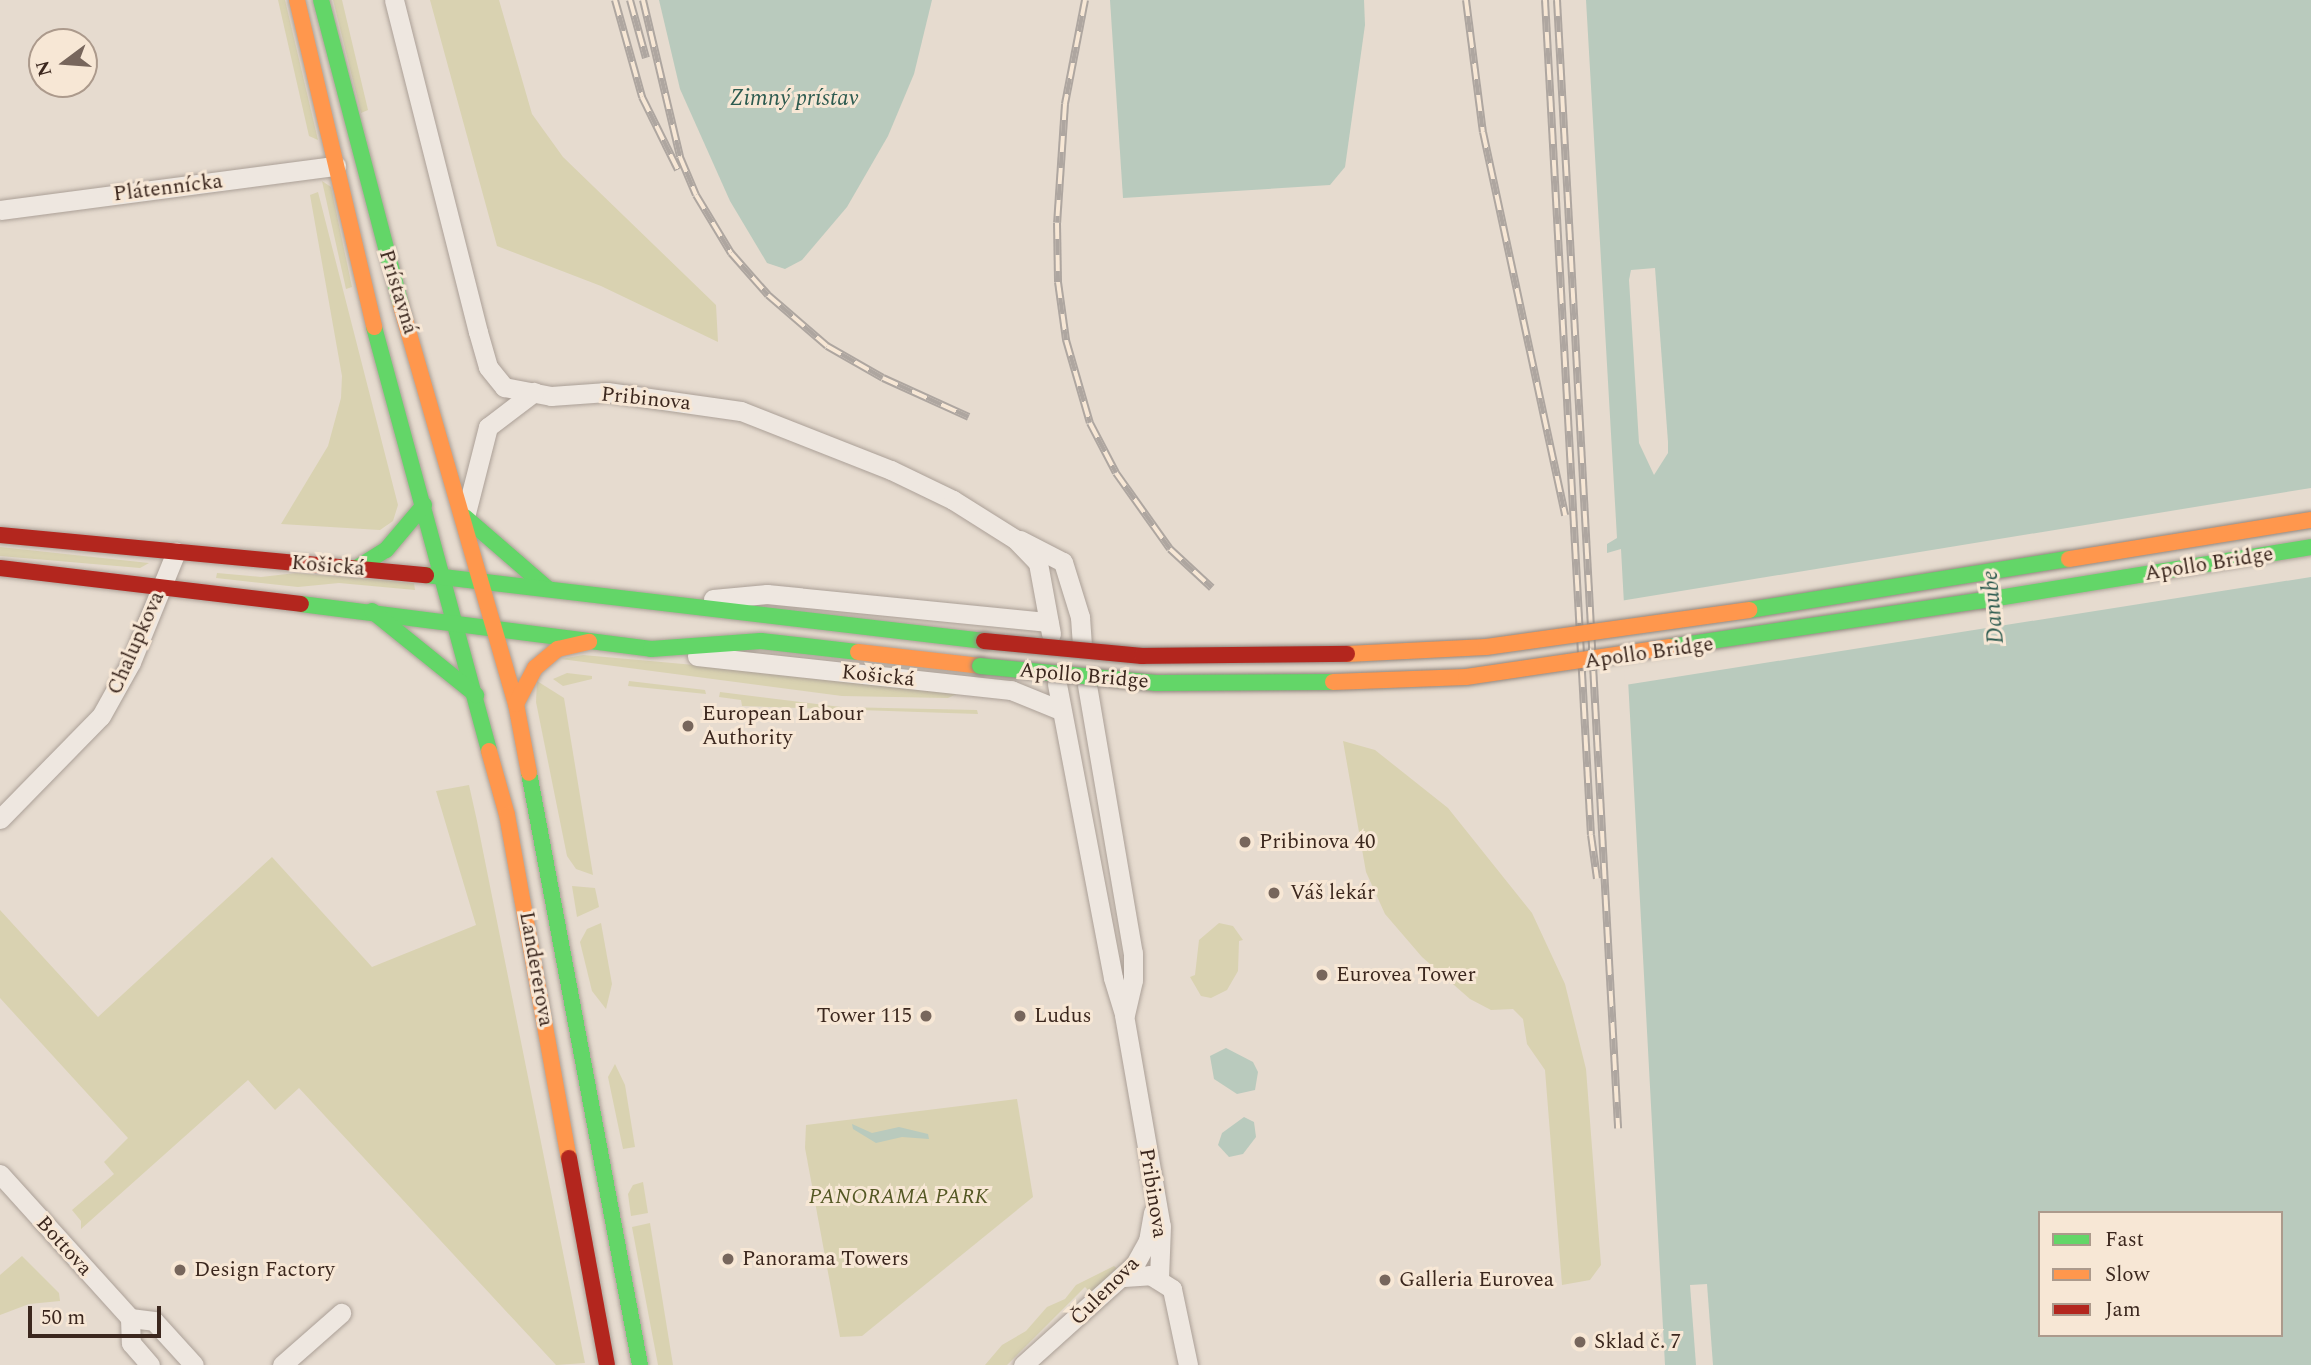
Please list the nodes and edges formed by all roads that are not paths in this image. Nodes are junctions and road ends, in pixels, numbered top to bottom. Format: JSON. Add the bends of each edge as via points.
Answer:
{"nodes":[{"id":1,"x":297,"y":0,"type":"edge"},
{"id":2,"x":321,"y":0,"type":"edge"},
{"id":3,"x":394,"y":0,"type":"edge"},
{"id":4,"x":336,"y":166,"type":"junction"},
{"id":5,"x":0,"y":210,"type":"edge"},
{"id":6,"x":534,"y":392,"type":"junction"},
{"id":7,"x":424,"y":505,"type":"junction"},
{"id":8,"x":465,"y":517,"type":"junction"},
{"id":9,"x":2311,"y":520,"type":"edge"},
{"id":10,"x":0,"y":535,"type":"edge"},
{"id":11,"x":1015,"y":539,"type":"junction"},
{"id":12,"x":2311,"y":547,"type":"edge"},
{"id":13,"x":177,"y":552,"type":"junction"},
{"id":14,"x":0,"y":568,"type":"edge"},
{"id":15,"x":355,"y":569,"type":"junction"},
{"id":16,"x":444,"y":577,"type":"junction"},
{"id":17,"x":483,"y":581,"type":"junction"},
{"id":18,"x":161,"y":588,"type":"junction"},
{"id":19,"x":548,"y":589,"type":"junction"},
{"id":20,"x":656,"y":604,"type":"junction"},
{"id":21,"x":372,"y":611,"type":"junction"},
{"id":22,"x":456,"y":622,"type":"junction"},
{"id":23,"x":1050,"y":628,"type":"junction"},
{"id":24,"x":496,"y":629,"type":"junction"},
{"id":25,"x":592,"y":641,"type":"junction"},
{"id":26,"x":984,"y":641,"type":"joint"},
{"id":27,"x":651,"y":649,"type":"junction"},
{"id":28,"x":980,"y":666,"type":"joint"},
{"id":29,"x":1057,"y":684,"type":"dead end"},
{"id":30,"x":1087,"y":685,"type":"dead end"},
{"id":31,"x":476,"y":695,"type":"junction"},
{"id":32,"x":516,"y":704,"type":"junction"},
{"id":33,"x":1060,"y":710,"type":"junction"},
{"id":34,"x":0,"y":820,"type":"edge"},
{"id":35,"x":1124,"y":1016,"type":"junction"},
{"id":36,"x":0,"y":1174,"type":"edge"},
{"id":37,"x":1154,"y":1197,"type":"junction"},
{"id":38,"x":1124,"y":1277,"type":"junction"},
{"id":39,"x":1159,"y":1278,"type":"junction"},
{"id":40,"x":341,"y":1313,"type":"dead end"},
{"id":41,"x":130,"y":1318,"type":"junction"},
{"id":42,"x":150,"y":1365,"type":"edge"},
{"id":43,"x":194,"y":1365,"type":"edge"},
{"id":44,"x":282,"y":1365,"type":"edge"},
{"id":45,"x":607,"y":1365,"type":"edge"},
{"id":46,"x":640,"y":1365,"type":"edge"},
{"id":47,"x":1023,"y":1365,"type":"edge"},
{"id":48,"x":1188,"y":1365,"type":"edge"}],
"edges":[{"from":1,"to":4,"type":"main road","name":"Prístavná"},
{"from":2,"to":8,"type":"main road","name":"Prístavná","via":[[390,268]]},
{"from":3,"to":6,"type":"street","name":"Pribinova","via":[[488,367],[504,387]]},
{"from":4,"to":5,"type":"street","name":"Plátennícka"},
{"from":4,"to":7,"type":"main road","name":"Prístavná","via":[[381,355]]},
{"from":6,"to":8,"type":"street","via":[[488,427]]},
{"from":6,"to":11,"type":"street","name":"Pribinova","via":[[607,392],[741,411],[891,470],[953,500]]},
{"from":7,"to":15,"type":"main road","via":[[386,551]]},
{"from":7,"to":16,"type":"main road","name":"Prístavná"},
{"from":8,"to":17,"type":"main road","name":"Prístavná"},
{"from":8,"to":19,"type":"main road"},
{"from":9,"to":26,"type":"main road","name":"Apollo Bridge","bridge":true,"via":[[1685,620],[1473,648],[1337,657],[1142,656]]},
{"from":10,"to":13,"type":"main road","name":"Košická"},
{"from":11,"to":23,"type":"street","name":"Pribinova","via":[[1038,563]]},
{"from":11,"to":23,"type":"street","via":[[1054,554],[1069,577],[1082,643]]},
{"from":12,"to":28,"type":"main road","name":"Apollo Bridge","bridge":true,"via":[[1701,645],[1466,677],[1156,683]]},
{"from":13,"to":15,"type":"main road","name":"Košická"},
{"from":13,"to":18,"type":"street","name":"Chalupkova"},
{"from":14,"to":18,"type":"main road","name":"Košická"},
{"from":15,"to":16,"type":"main road","name":"Košická"},
{"from":16,"to":17,"type":"main road","name":"Košická"},
{"from":16,"to":22,"type":"main road","name":"Landererova"},
{"from":17,"to":19,"type":"main road","name":"Košická"},
{"from":17,"to":24,"type":"main road","name":"Landererova"},
{"from":18,"to":21,"type":"main road","name":"Košická"},
{"from":18,"to":34,"type":"street","name":"Chalupkova","via":[[131,662],[101,716]]},
{"from":19,"to":20,"type":"main road","name":"Košická"},
{"from":20,"to":23,"type":"street","name":"Košická","via":[[767,594]]},
{"from":20,"to":26,"type":"main road","name":"Košická"},
{"from":21,"to":22,"type":"main road","name":"Košická"},
{"from":21,"to":31,"type":"main road"},
{"from":22,"to":24,"type":"main road","name":"Košická"},
{"from":22,"to":31,"type":"main road","name":"Landererova"},
{"from":24,"to":25,"type":"main road","name":"Košická"},
{"from":24,"to":32,"type":"main road","name":"Landererova"},
{"from":25,"to":27,"type":"main road","name":"Košická"},
{"from":25,"to":32,"type":"main road","via":[[558,649],[535,667]]},
{"from":27,"to":28,"type":"main road","name":"Košická","via":[[761,641]]},
{"from":27,"to":33,"type":"street","name":"Košická","via":[[1011,690]]},
{"from":29,"to":33,"type":"street","name":"Pribinova"},
{"from":30,"to":35,"type":"street","name":"Pribinova","via":[[1133,953],[1133,981]]},
{"from":31,"to":45,"type":"main road","name":"Landererova","via":[[528,921]]},
{"from":32,"to":46,"type":"main road","name":"Landererova"},
{"from":33,"to":35,"type":"street","name":"Pribinova"},
{"from":35,"to":37,"type":"street","name":"Pribinova"},
{"from":36,"to":41,"type":"street","name":"Bottova"},
{"from":37,"to":38,"type":"street","name":"Čulenova","via":[[1144,1252]]},
{"from":37,"to":39,"type":"street","name":"Pribinova","via":[[1163,1240]]},
{"from":38,"to":39,"type":"street","via":[[1144,1274]]},
{"from":38,"to":47,"type":"street","name":"Čulenova"},
{"from":39,"to":48,"type":"street","via":[[1176,1297]]},
{"from":40,"to":44,"type":"street"},
{"from":41,"to":42,"type":"street","via":[[131,1343]]},
{"from":41,"to":43,"type":"street","via":[[154,1321]]}]}
